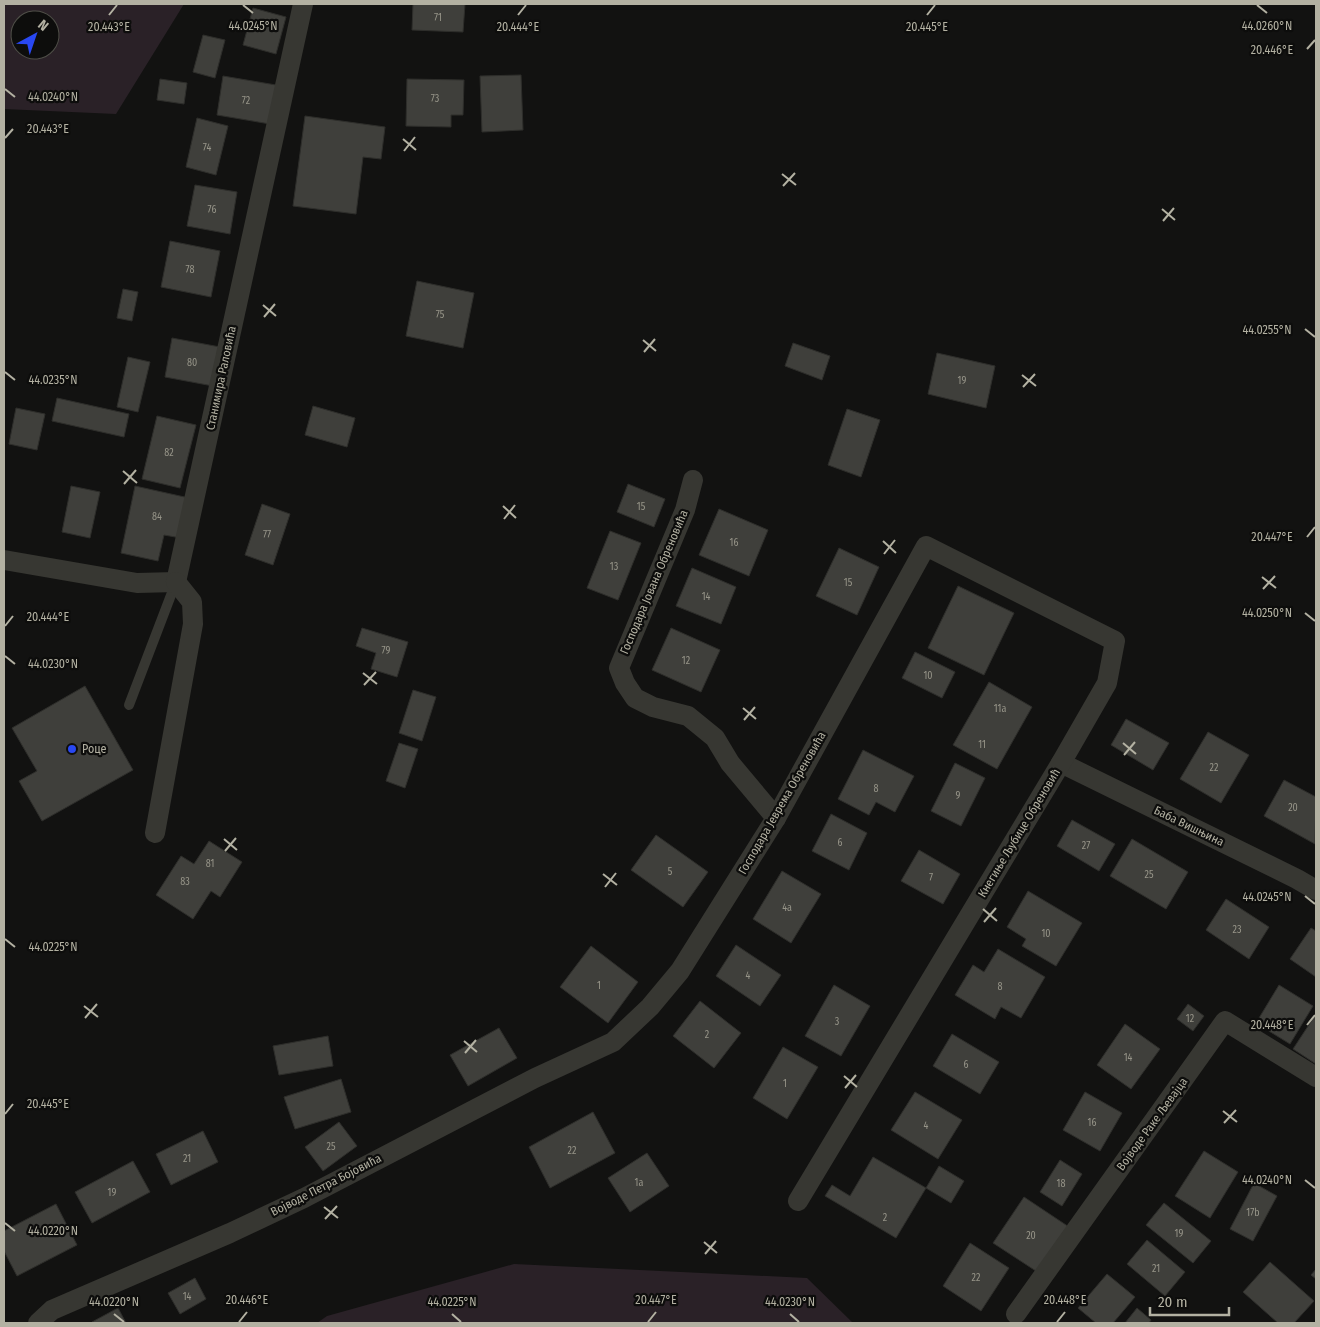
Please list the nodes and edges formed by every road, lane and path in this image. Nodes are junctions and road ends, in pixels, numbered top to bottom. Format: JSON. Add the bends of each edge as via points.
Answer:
{"nodes":[{"id":1,"x":304,"y":4,"type":"edge"},
{"id":2,"x":693,"y":480,"type":"dead end"},
{"id":3,"x":926,"y":546,"type":"joint"},
{"id":4,"x":4,"y":560,"type":"edge"},
{"id":5,"x":176,"y":582,"type":"junction"},
{"id":6,"x":129,"y":706,"type":"dead end"},
{"id":7,"x":1061,"y":763,"type":"junction"},
{"id":8,"x":776,"y":818,"type":"junction"},
{"id":9,"x":155,"y":833,"type":"dead end"},
{"id":10,"x":1316,"y":890,"type":"edge"},
{"id":11,"x":613,"y":1042,"type":"joint"},
{"id":12,"x":1316,"y":1077,"type":"edge"},
{"id":13,"x":798,"y":1201,"type":"dead end"},
{"id":14,"x":1016,"y":1314,"type":"dead end"},
{"id":15,"x":38,"y":1323,"type":"edge"}],
"edges":[{"from":1,"to":5,"type":"street","name":"Станимира Раловића"},
{"from":2,"to":8,"type":"street","name":"Господара Јована Обреновића","via":[[685,510],[619,668],[635,698],[653,708],[688,716],[715,738],[730,763]]},
{"from":3,"to":7,"type":"street","name":"Кнегиње Љубице Обреновић","via":[[1115,641],[1107,683]]},
{"from":3,"to":8,"type":"street","name":"Господара Јеврема Обреновића"},
{"from":4,"to":5,"type":"street","via":[[136,583]]},
{"from":5,"to":6,"type":"lane"},
{"from":5,"to":9,"type":"street","via":[[192,602],[193,624]]},
{"from":7,"to":10,"type":"street","name":"Баба Вишњина"},
{"from":7,"to":13,"type":"street","name":"Кнегиње Љубице Обреновић"},
{"from":8,"to":11,"type":"street","name":"Господара Јеврема Обреновића","via":[[680,972],[650,1007]]},
{"from":11,"to":15,"type":"street","name":"Војводе Петра Бојовића","via":[[535,1078],[295,1202],[52,1310]]},
{"from":12,"to":14,"type":"street","name":"Војводе Раке Љевајца","via":[[1225,1022]]}]}
